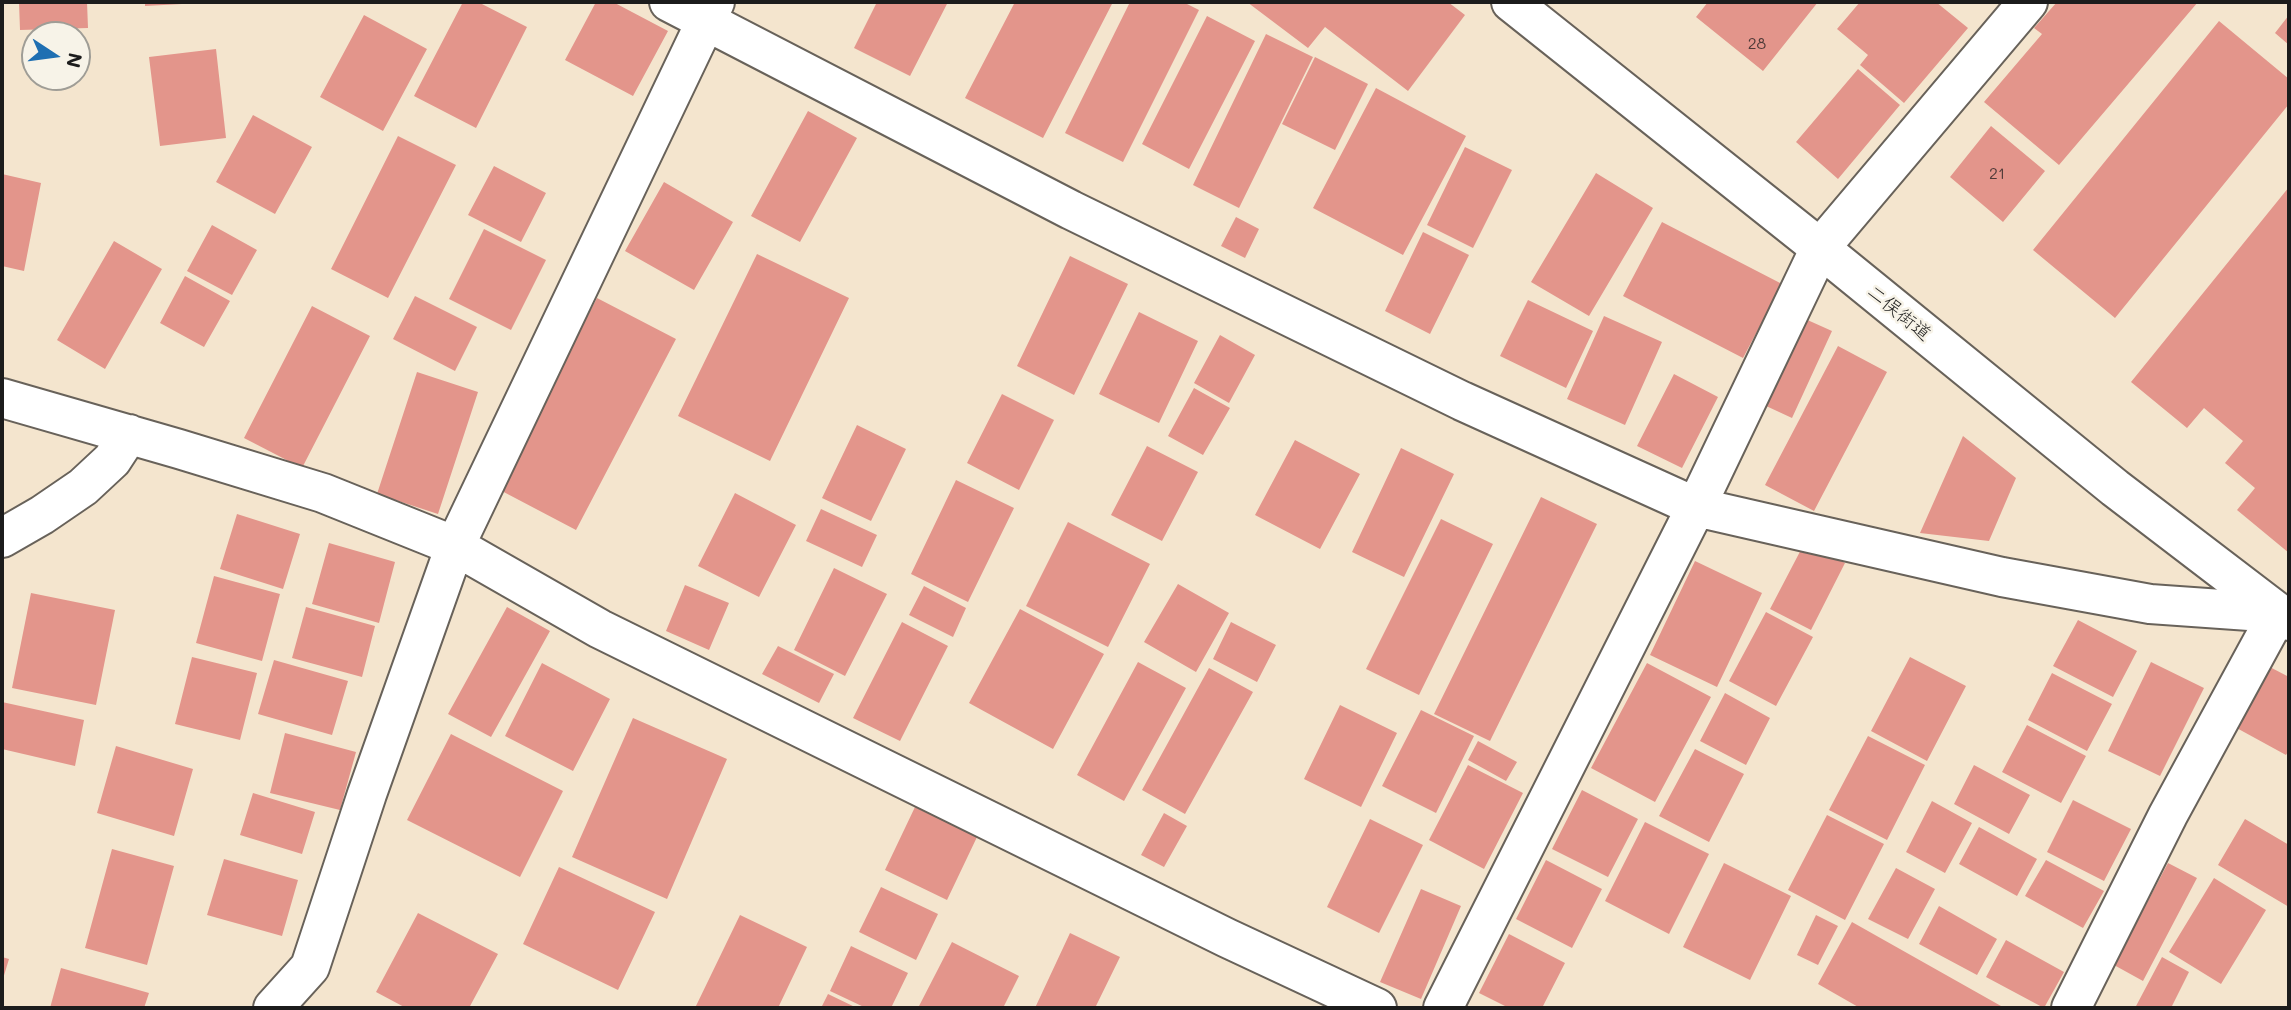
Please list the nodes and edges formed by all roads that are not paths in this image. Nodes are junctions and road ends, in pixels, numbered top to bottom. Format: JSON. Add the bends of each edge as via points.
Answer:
{"nodes":[{"id":1,"x":669,"y":2,"type":"edge"},
{"id":2,"x":1511,"y":2,"type":"edge"},
{"id":3,"x":2028,"y":2,"type":"edge"},
{"id":4,"x":710,"y":11,"type":"edge"},
{"id":5,"x":1820,"y":248,"type":"junction"},
{"id":6,"x":2,"y":398,"type":"edge"},
{"id":7,"x":129,"y":434,"type":"junction"},
{"id":8,"x":1696,"y":507,"type":"junction"},
{"id":9,"x":2,"y":538,"type":"edge"},
{"id":10,"x":455,"y":546,"type":"junction"},
{"id":11,"x":2284,"y":617,"type":"edge"},
{"id":12,"x":273,"y":1008,"type":"edge"},
{"id":13,"x":1377,"y":1008,"type":"edge"},
{"id":14,"x":1443,"y":1008,"type":"edge"},
{"id":15,"x":2071,"y":1008,"type":"edge"}],
"edges":[{"from":1,"to":4,"type":"street"},
{"from":2,"to":5,"type":"street","name":"二俣街道"},
{"from":3,"to":5,"type":"street"},
{"from":4,"to":8,"type":"street","via":[[1108,228],[1462,401]]},
{"from":4,"to":10,"type":"street"},
{"from":5,"to":8,"type":"street"},
{"from":5,"to":11,"type":"street","name":"二俣街道","via":[[2115,488]]},
{"from":6,"to":7,"type":"street"},
{"from":7,"to":9,"type":"street","via":[[111,460],[83,486]]},
{"from":7,"to":10,"type":"street","via":[[323,493]]},
{"from":8,"to":11,"type":"street","via":[[2002,577],[2150,604]]},
{"from":8,"to":14,"type":"street"},
{"from":10,"to":12,"type":"street","via":[[310,967]]},
{"from":10,"to":13,"type":"street","via":[[600,629]]},
{"from":11,"to":15,"type":"street","via":[[2168,815]]}]}
